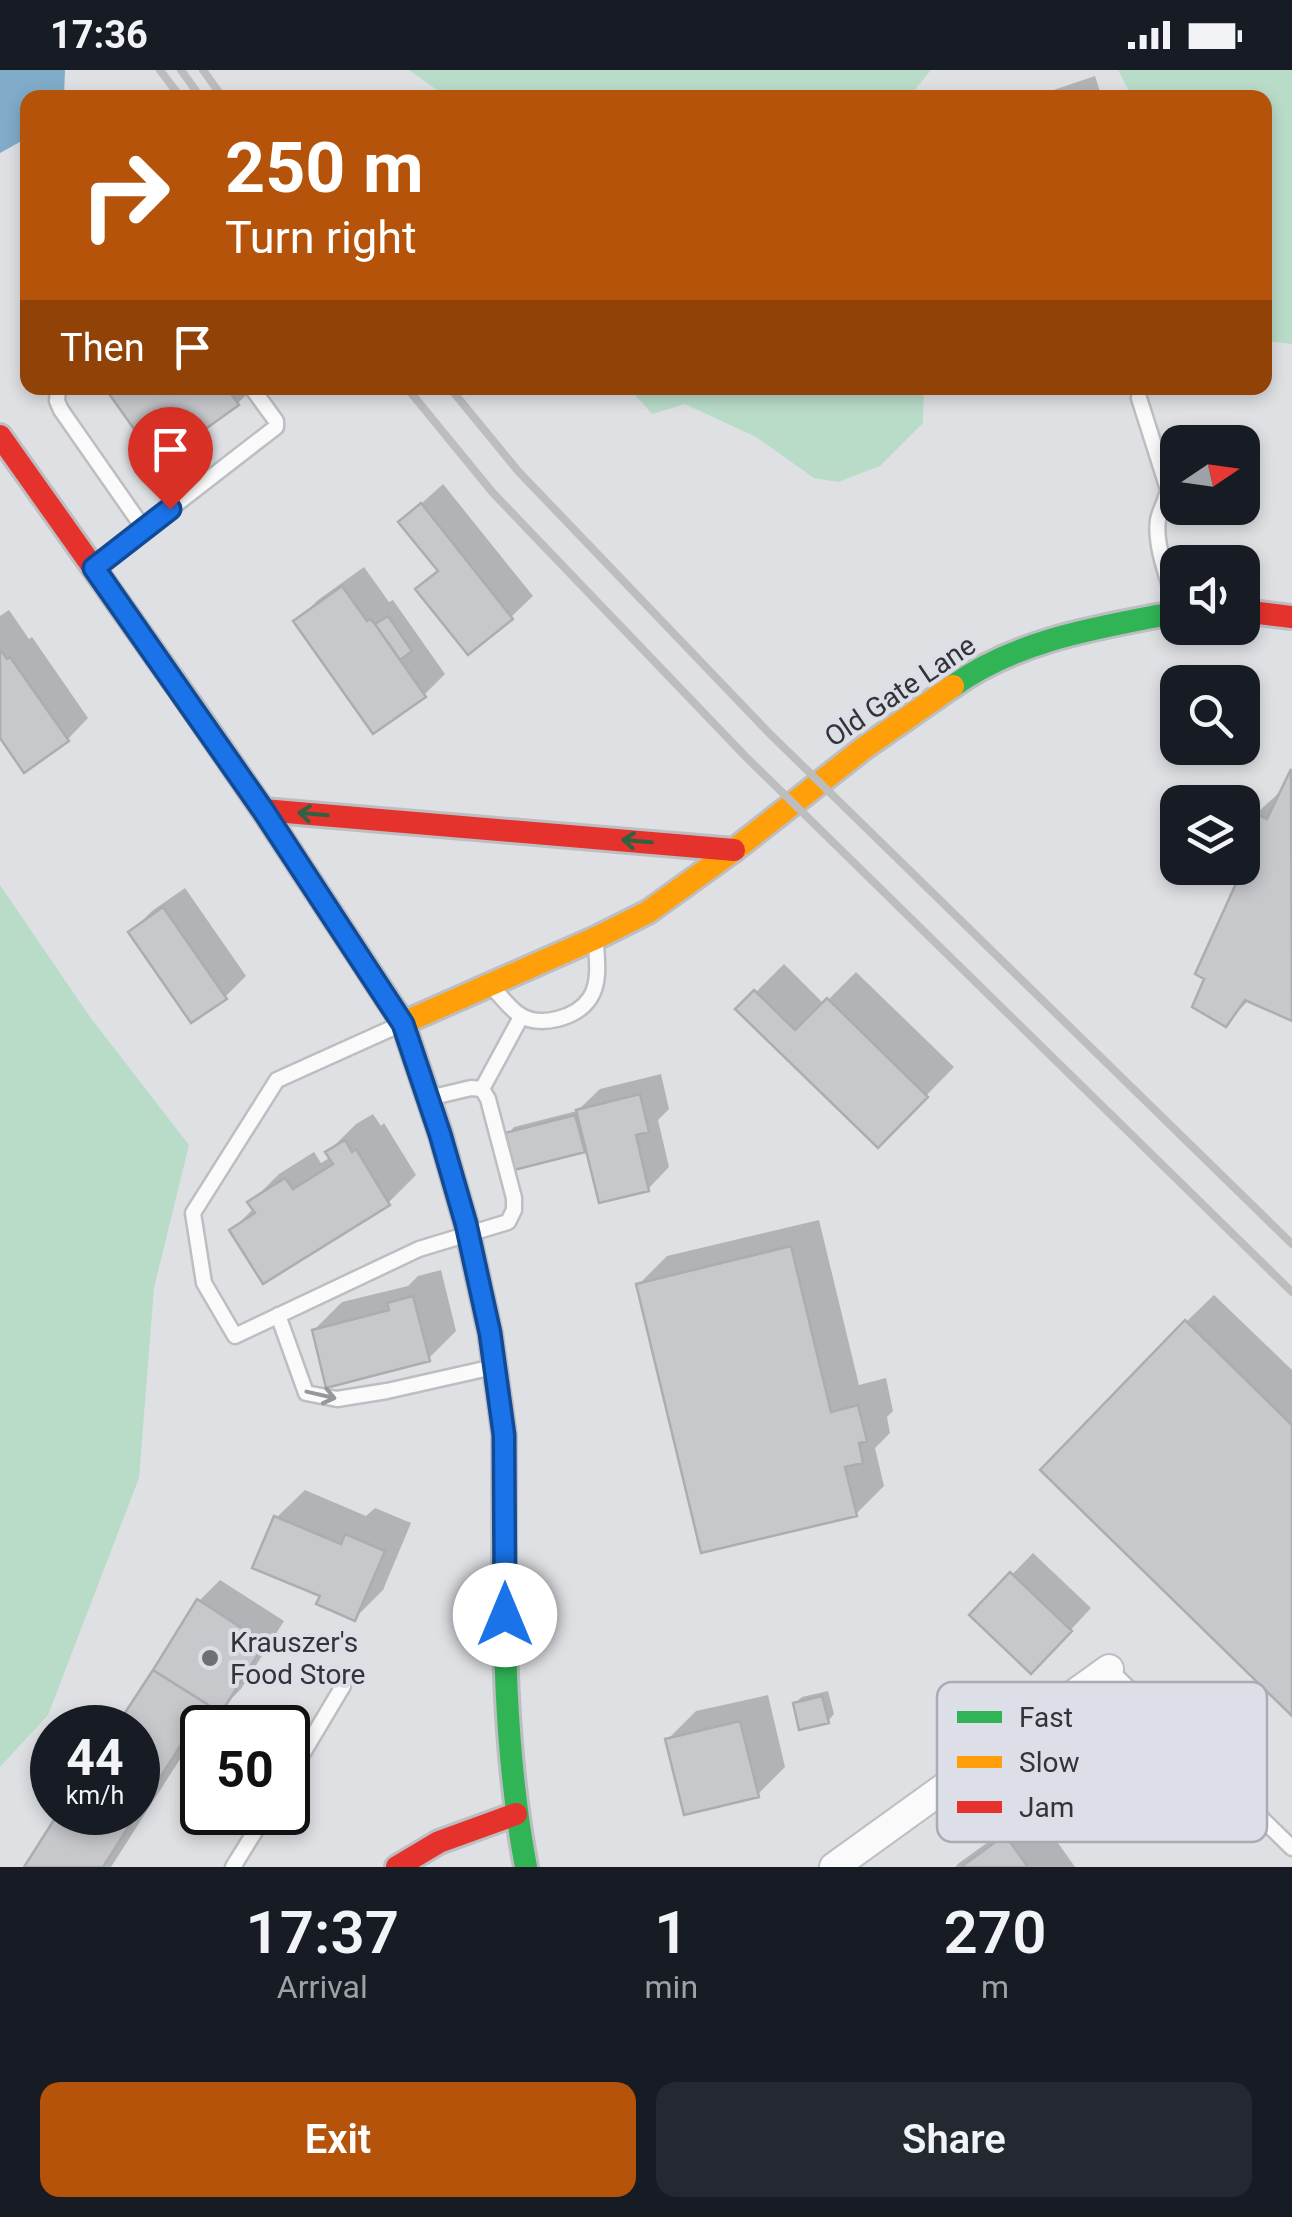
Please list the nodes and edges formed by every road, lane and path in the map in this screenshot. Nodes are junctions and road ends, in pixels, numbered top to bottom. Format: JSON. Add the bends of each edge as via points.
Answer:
{"nodes":[{"id":1,"x":58,"y":395,"type":"edge"},
{"id":2,"x":257,"y":395,"type":"edge"},
{"id":3,"x":1139,"y":398,"type":"dead end"},
{"id":4,"x":0,"y":436,"type":"edge"},
{"id":5,"x":144,"y":529,"type":"junction"},
{"id":6,"x":1160,"y":546,"type":"edge"},
{"id":7,"x":94,"y":568,"type":"junction"},
{"id":8,"x":1260,"y":613,"type":"edge"},
{"id":9,"x":1160,"y":615,"type":"edge"},
{"id":10,"x":1292,"y":617,"type":"edge"},
{"id":11,"x":263,"y":810,"type":"junction"},
{"id":12,"x":734,"y":850,"type":"junction"},
{"id":13,"x":596,"y":938,"type":"junction"},
{"id":14,"x":490,"y":985,"type":"junction"},
{"id":15,"x":521,"y":1017,"type":"junction"},
{"id":16,"x":403,"y":1024,"type":"junction"},
{"id":17,"x":482,"y":1090,"type":"junction"},
{"id":18,"x":429,"y":1098,"type":"junction"},
{"id":19,"x":468,"y":1232,"type":"junction"},
{"id":20,"x":278,"y":1315,"type":"junction"},
{"id":21,"x":494,"y":1366,"type":"junction"},
{"id":22,"x":1109,"y":1669,"type":"joint"},
{"id":23,"x":1091,"y":1682,"type":"edge"},
{"id":24,"x":1122,"y":1682,"type":"edge"},
{"id":25,"x":342,"y":1686,"type":"dead end"},
{"id":26,"x":310,"y":1741,"type":"edge"},
{"id":27,"x":937,"y":1793,"type":"edge"},
{"id":28,"x":516,"y":1814,"type":"junction"},
{"id":29,"x":1267,"y":1824,"type":"edge"},
{"id":30,"x":253,"y":1835,"type":"edge"},
{"id":31,"x":1292,"y":1848,"type":"edge"},
{"id":32,"x":234,"y":1867,"type":"edge"},
{"id":33,"x":397,"y":1867,"type":"edge"},
{"id":34,"x":526,"y":1867,"type":"edge"},
{"id":35,"x":834,"y":1867,"type":"edge"}],
"edges":[{"from":1,"to":5,"type":"lane","via":[[61,410]]},
{"from":2,"to":5,"type":"lane","via":[[276,428]]},
{"from":3,"to":6,"type":"lane","via":[[1168,488],[1158,521]]},
{"from":4,"to":7,"type":"main road"},
{"from":5,"to":7,"type":"lane"},
{"from":7,"to":11,"type":"main road"},
{"from":8,"to":10,"type":"main road"},
{"from":9,"to":12,"type":"main road","name":"Old Gate Lane","via":[[1072,632],[964,678]]},
{"from":12,"to":11,"type":"main road","one_way":true},
{"from":11,"to":16,"type":"main road"},
{"from":12,"to":13,"type":"main road","name":"Old Gate Lane","via":[[648,912]]},
{"from":13,"to":14,"type":"main road","name":"Old Gate Lane"},
{"from":13,"to":15,"type":"lane","via":[[591,998],[572,1015],[550,1022]]},
{"from":14,"to":15,"type":"lane"},
{"from":14,"to":16,"type":"main road","name":"Old Gate Lane"},
{"from":15,"to":17,"type":"lane"},
{"from":16,"to":18,"type":"main road"},
{"from":16,"to":20,"type":"lane","via":[[277,1080],[192,1213],[204,1282],[234,1336]]},
{"from":17,"to":18,"type":"lane"},
{"from":17,"to":19,"type":"lane","via":[[514,1210],[508,1222]]},
{"from":18,"to":19,"type":"main road"},
{"from":19,"to":20,"type":"lane"},
{"from":19,"to":21,"type":"main road"},
{"from":20,"to":21,"type":"lane","one_way":true,"via":[[306,1393],[337,1398],[387,1391]]},
{"from":21,"to":28,"type":"main road","via":[[504,1435],[505,1651]]},
{"from":22,"to":23,"type":"street"},
{"from":22,"to":24,"type":"lane"},
{"from":25,"to":26,"type":"lane"},
{"from":27,"to":35,"type":"street"},
{"from":28,"to":33,"type":"main road","via":[[450,1835]]},
{"from":28,"to":34,"type":"main road"},
{"from":29,"to":31,"type":"lane"},
{"from":30,"to":32,"type":"lane"}]}
